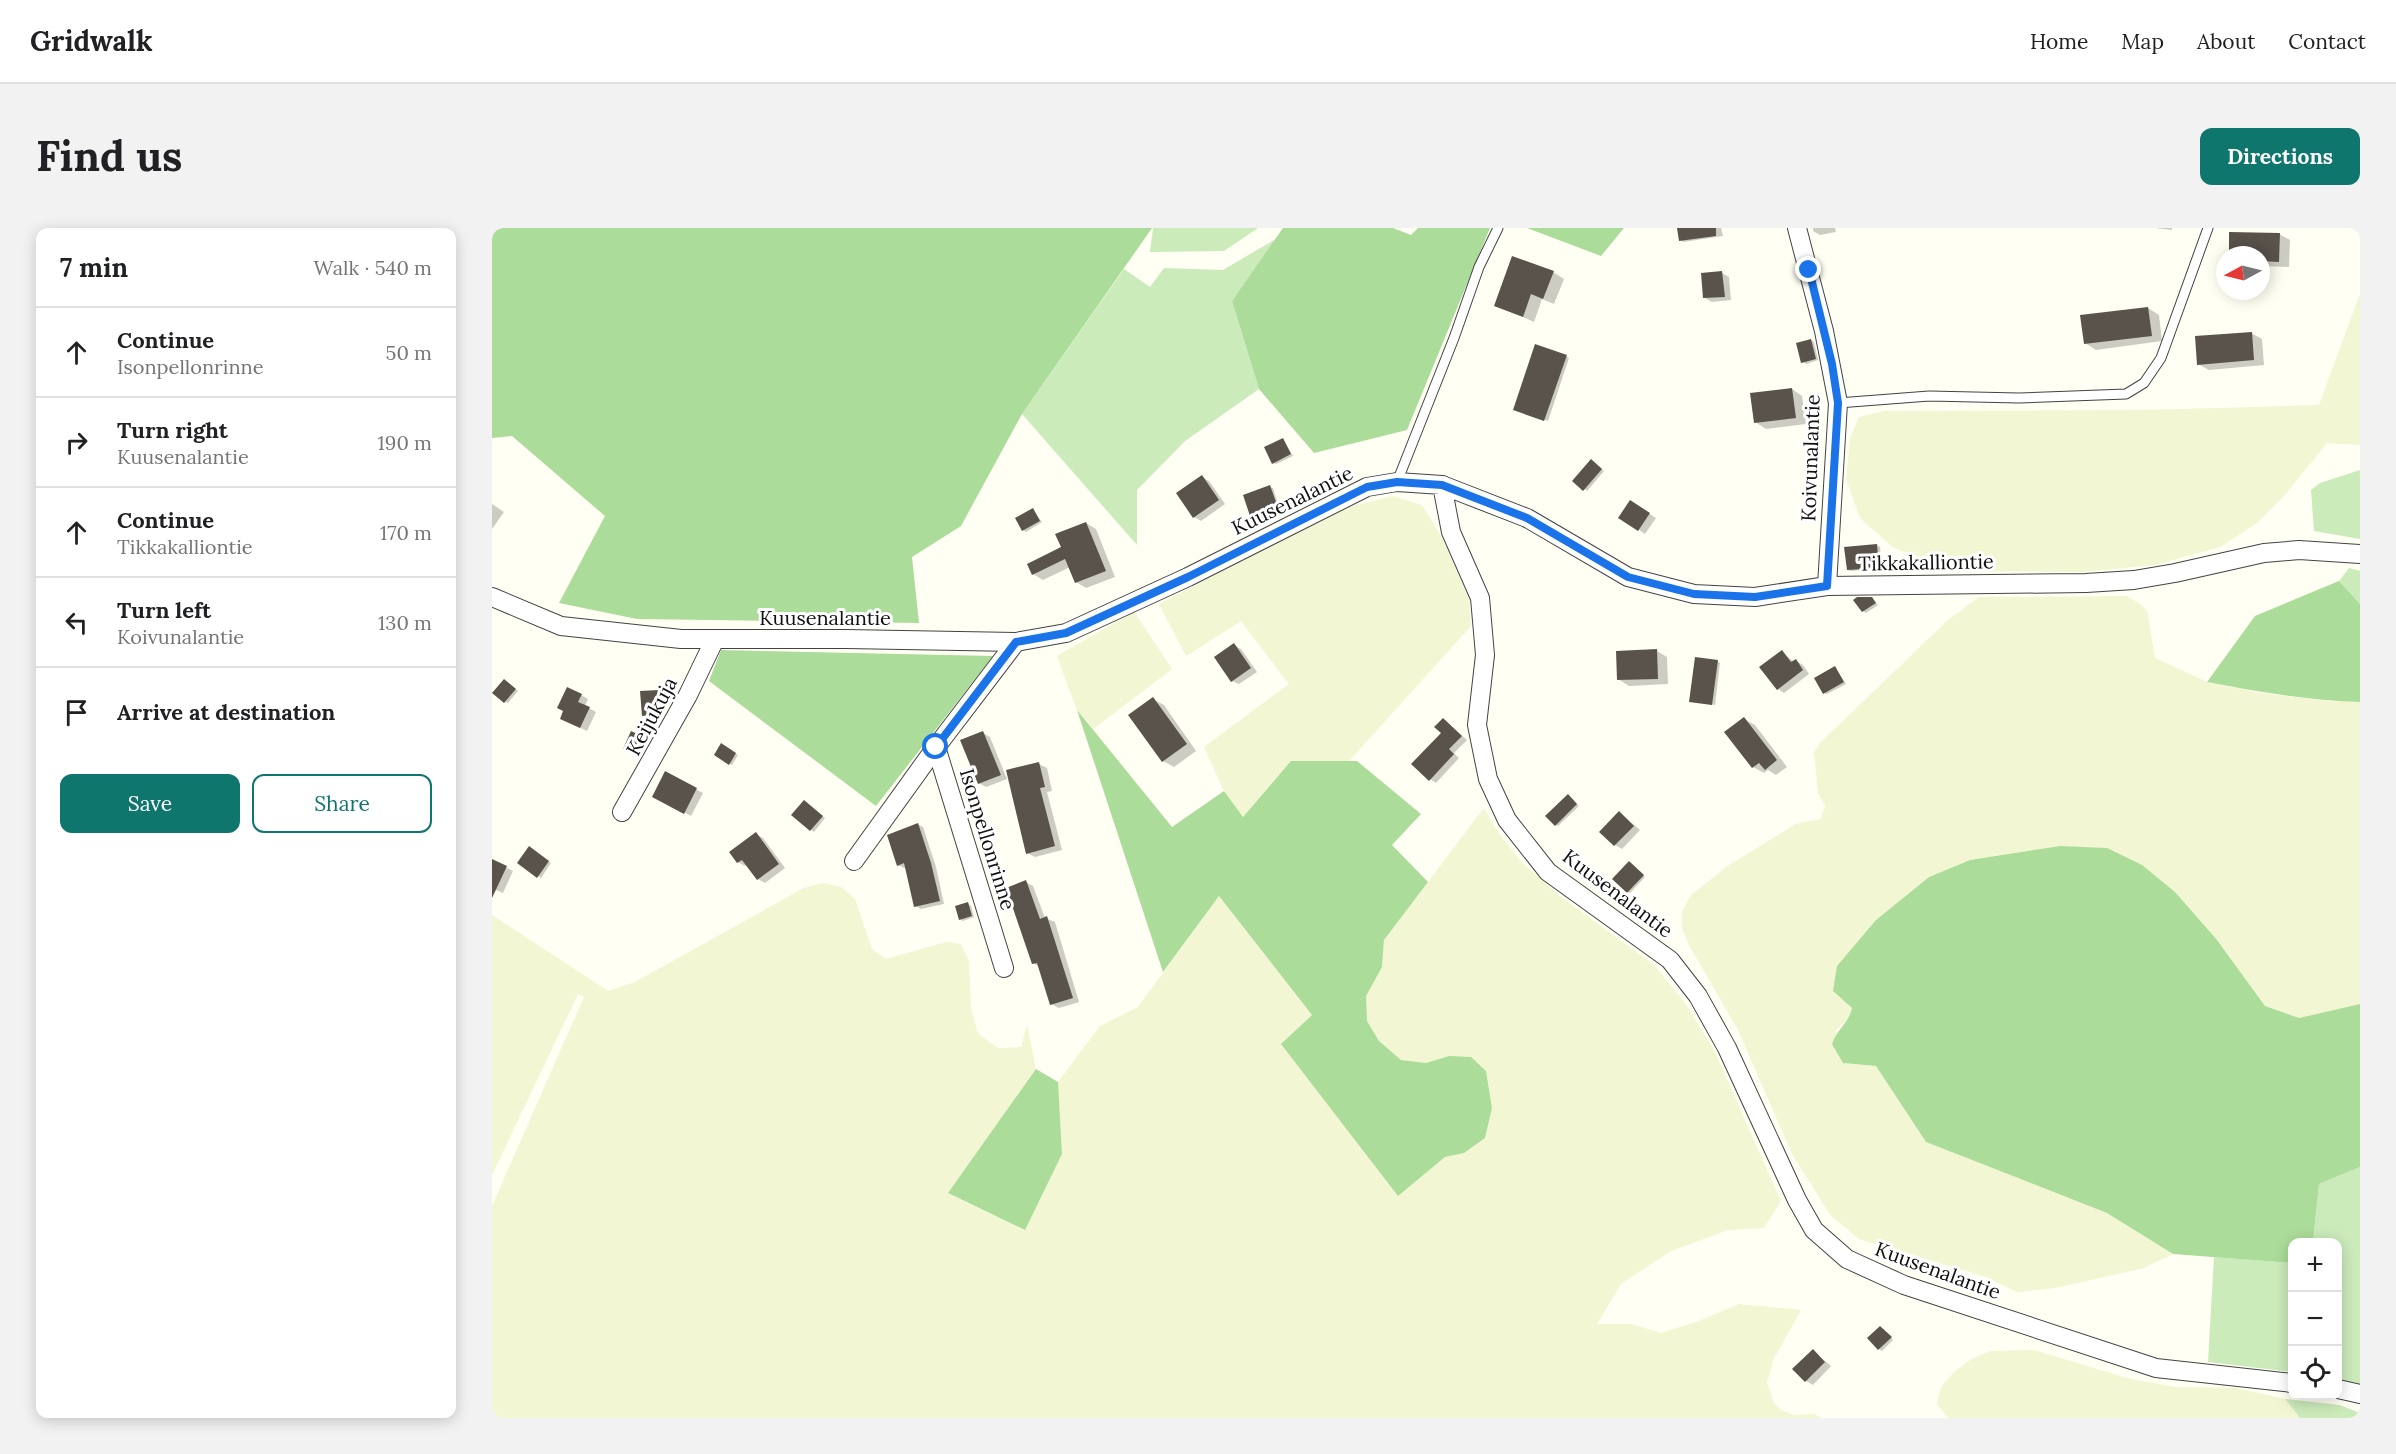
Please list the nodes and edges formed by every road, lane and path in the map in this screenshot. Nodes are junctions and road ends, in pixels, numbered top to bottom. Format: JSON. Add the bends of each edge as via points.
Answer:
{"nodes":[{"id":1,"x":1498,"y":228,"type":"edge"},
{"id":2,"x":1797,"y":228,"type":"edge"},
{"id":3,"x":2208,"y":228,"type":"edge"},
{"id":4,"x":1838,"y":403,"type":"junction"},
{"id":5,"x":1397,"y":482,"type":"junction"},
{"id":6,"x":1442,"y":485,"type":"junction"},
{"id":7,"x":2360,"y":554,"type":"edge"},
{"id":8,"x":1827,"y":586,"type":"junction"},
{"id":9,"x":492,"y":597,"type":"edge"},
{"id":10,"x":715,"y":639,"type":"junction"},
{"id":11,"x":1016,"y":642,"type":"junction"},
{"id":12,"x":936,"y":747,"type":"junction"},
{"id":13,"x":622,"y":812,"type":"dead end"},
{"id":14,"x":854,"y":861,"type":"dead end"},
{"id":15,"x":1004,"y":968,"type":"dead end"},
{"id":16,"x":2288,"y":1383,"type":"edge"},
{"id":17,"x":2342,"y":1390,"type":"edge"},
{"id":18,"x":2360,"y":1394,"type":"edge"}],
"edges":[{"from":1,"to":5,"type":"lane","via":[[1479,267]]},
{"from":2,"to":4,"type":"street","name":"Koivunalantie","via":[[1827,342]]},
{"from":3,"to":4,"type":"lane","via":[[2161,358],[2144,383],[2126,394],[2040,398],[1929,396]]},
{"from":4,"to":8,"type":"street","name":"Koivunalantie"},
{"from":5,"to":6,"type":"street","name":"Kuusenalantie"},
{"from":5,"to":11,"type":"street","name":"Kuusenalantie","via":[[1367,487],[1066,633]]},
{"from":6,"to":8,"type":"street","name":"Tikkakalliontie","via":[[1527,518],[1628,577],[1694,594],[1755,597]]},
{"from":6,"to":16,"type":"street","name":"Kuusenalantie","via":[[1451,532],[1479,598],[1485,655],[1477,725],[1488,779],[1507,820],[1548,872],[1670,960],[1698,996],[1814,1230],[1847,1259],[1904,1285],[2156,1368]]},
{"from":7,"to":8,"type":"street","name":"Tikkakalliontie","via":[[2299,550],[2264,553],[2134,580],[2086,583]]},
{"from":9,"to":10,"type":"street","name":"Kuusenalantie","via":[[561,626]]},
{"from":10,"to":11,"type":"street","name":"Kuusenalantie"},
{"from":10,"to":13,"type":"street","name":"Keijukuja"},
{"from":11,"to":12,"type":"street"},
{"from":12,"to":14,"type":"street"},
{"from":12,"to":15,"type":"street","name":"Isonpellonrinne"},
{"from":17,"to":18,"type":"street"}]}
